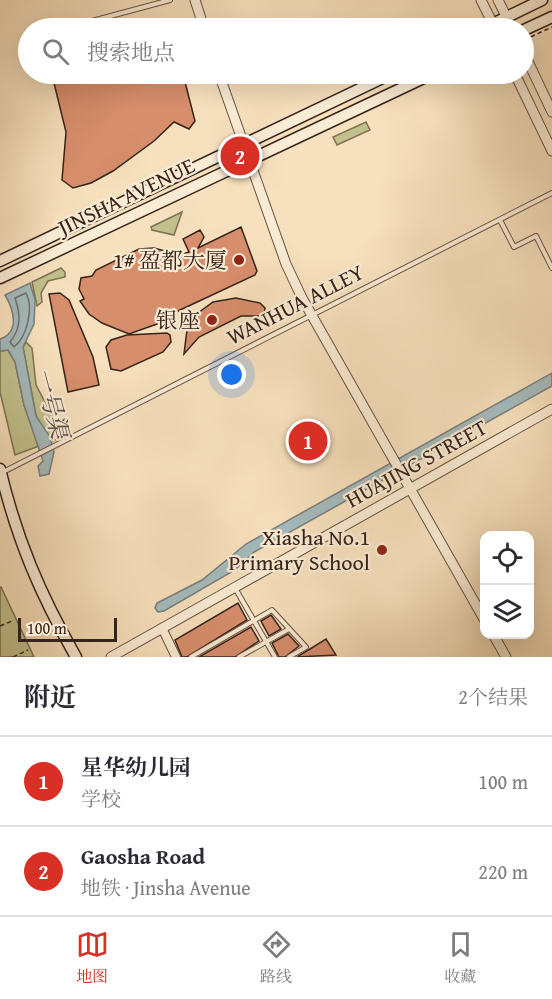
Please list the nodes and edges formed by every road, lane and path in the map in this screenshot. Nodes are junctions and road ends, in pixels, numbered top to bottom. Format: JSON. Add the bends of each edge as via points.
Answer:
{"nodes":[{"id":1,"x":170,"y":0,"type":"edge"},
{"id":2,"x":195,"y":0,"type":"edge"},
{"id":3,"x":482,"y":0,"type":"edge"},
{"id":4,"x":498,"y":0,"type":"edge"},
{"id":5,"x":542,"y":0,"type":"edge"},
{"id":6,"x":506,"y":16,"type":"junction"},
{"id":7,"x":552,"y":17,"type":"edge"},
{"id":8,"x":103,"y":18,"type":"edge"},
{"id":9,"x":201,"y":18,"type":"edge"},
{"id":10,"x":487,"y":18,"type":"edge"},
{"id":11,"x":503,"y":18,"type":"edge"},
{"id":12,"x":534,"y":25,"type":"edge"},
{"id":13,"x":552,"y":27,"type":"edge"},
{"id":14,"x":534,"y":35,"type":"edge"},
{"id":15,"x":534,"y":74,"type":"edge"},
{"id":16,"x":222,"y":84,"type":"edge"},
{"id":17,"x":370,"y":84,"type":"edge"},
{"id":18,"x":410,"y":84,"type":"edge"},
{"id":19,"x":520,"y":84,"type":"edge"},
{"id":20,"x":552,"y":112,"type":"edge"},
{"id":21,"x":243,"y":145,"type":"junction"},
{"id":22,"x":552,"y":151,"type":"edge"},
{"id":23,"x":249,"y":158,"type":"junction"},
{"id":24,"x":552,"y":194,"type":"edge"},
{"id":25,"x":500,"y":220,"type":"junction"},
{"id":26,"x":0,"y":261,"type":"edge"},
{"id":27,"x":552,"y":268,"type":"edge"},
{"id":28,"x":0,"y":278,"type":"edge"},
{"id":29,"x":311,"y":315,"type":"junction"},
{"id":30,"x":552,"y":409,"type":"edge"},
{"id":31,"x":0,"y":471,"type":"edge"},
{"id":32,"x":411,"y":488,"type":"junction"},
{"id":33,"x":234,"y":588,"type":"junction"},
{"id":34,"x":480,"y":612,"type":"edge"},
{"id":35,"x":12,"y":621,"type":"dead end"},
{"id":36,"x":254,"y":621,"type":"junction"},
{"id":37,"x":0,"y":626,"type":"edge"},
{"id":38,"x":162,"y":628,"type":"junction"},
{"id":39,"x":289,"y":628,"type":"junction"},
{"id":40,"x":496,"y":639,"type":"edge"},
{"id":41,"x":266,"y":642,"type":"junction"},
{"id":42,"x":28,"y":650,"type":"dead end"},
{"id":43,"x":13,"y":657,"type":"edge"},
{"id":44,"x":76,"y":657,"type":"edge"},
{"id":45,"x":111,"y":657,"type":"edge"},
{"id":46,"x":176,"y":657,"type":"edge"},
{"id":47,"x":191,"y":657,"type":"edge"},
{"id":48,"x":239,"y":657,"type":"edge"},
{"id":49,"x":275,"y":657,"type":"edge"},
{"id":50,"x":289,"y":657,"type":"edge"},
{"id":51,"x":506,"y":657,"type":"edge"}],
"edges":[{"from":1,"to":8,"type":"lane"},
{"from":2,"to":9,"type":"street"},
{"from":3,"to":10,"type":"street"},
{"from":4,"to":6,"type":"street"},
{"from":5,"to":6,"type":"main road"},
{"from":6,"to":11,"type":"main road"},
{"from":7,"to":12,"type":"main road"},
{"from":13,"to":14,"type":"path"},
{"from":15,"to":20,"type":"street"},
{"from":16,"to":21,"type":"street"},
{"from":17,"to":21,"type":"main road","name":"JINSHA AVENUE"},
{"from":18,"to":23,"type":"main road","name":"JINSHA AVENUE"},
{"from":19,"to":22,"type":"street"},
{"from":21,"to":23,"type":"street"},
{"from":21,"to":26,"type":"main road","name":"JINSHA AVENUE"},
{"from":23,"to":28,"type":"main road","name":"JINSHA AVENUE"},
{"from":23,"to":29,"type":"street","via":[[286,264]]},
{"from":24,"to":25,"type":"lane","name":"WANHUA ALLEY"},
{"from":25,"to":27,"type":"lane","via":[[514,247],[536,236]]},
{"from":25,"to":29,"type":"lane","name":"WANHUA ALLEY"},
{"from":29,"to":31,"type":"lane","name":"WANHUA ALLEY"},
{"from":29,"to":32,"type":"street"},
{"from":30,"to":32,"type":"street","name":"HUAJING STREET"},
{"from":31,"to":44,"type":"main road","via":[[26,560]]},
{"from":32,"to":33,"type":"street","name":"HUAJING STREET"},
{"from":32,"to":34,"type":"street"},
{"from":33,"to":36,"type":"lane"},
{"from":33,"to":38,"type":"street","name":"HUAJING STREET"},
{"from":35,"to":37,"type":"path"},
{"from":36,"to":39,"type":"lane","via":[[272,610]]},
{"from":36,"to":41,"type":"lane"},
{"from":36,"to":47,"type":"lane"},
{"from":38,"to":45,"type":"street","name":"HUAJING STREET"},
{"from":38,"to":46,"type":"street"},
{"from":39,"to":41,"type":"lane"},
{"from":39,"to":50,"type":"lane","via":[[306,647]]},
{"from":40,"to":51,"type":"street"},
{"from":41,"to":48,"type":"lane"},
{"from":41,"to":49,"type":"lane"},
{"from":42,"to":43,"type":"path"}]}
